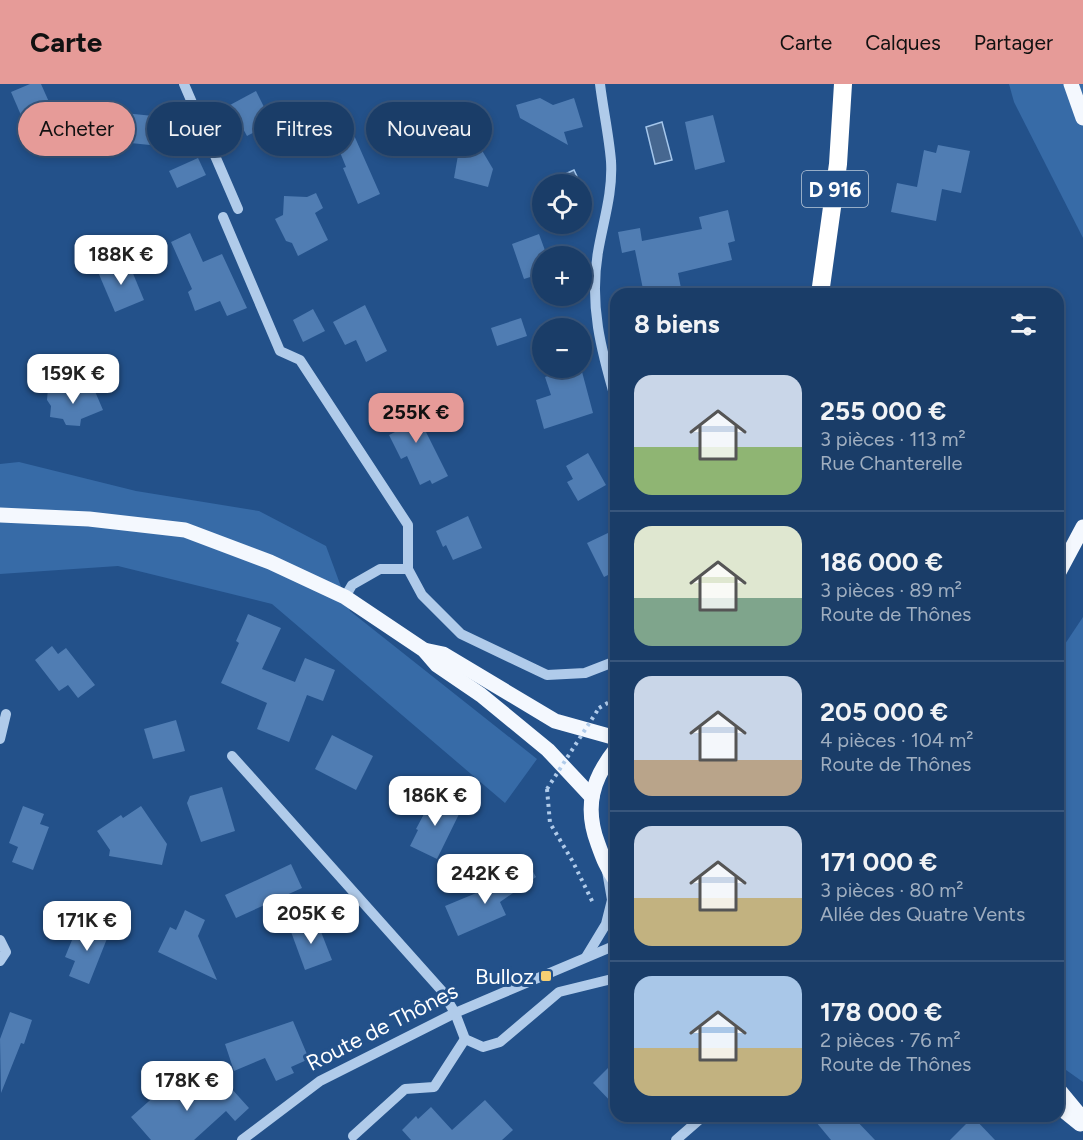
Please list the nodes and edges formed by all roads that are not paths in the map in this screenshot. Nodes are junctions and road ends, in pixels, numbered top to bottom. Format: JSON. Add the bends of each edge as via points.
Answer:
{"nodes":[{"id":1,"x":184,"y":84,"type":"edge"},
{"id":2,"x":600,"y":84,"type":"edge"},
{"id":3,"x":843,"y":84,"type":"edge"},
{"id":4,"x":1071,"y":84,"type":"edge"},
{"id":5,"x":1083,"y":118,"type":"edge"},
{"id":6,"x":238,"y":209,"type":"dead end"},
{"id":7,"x":224,"y":217,"type":"dead end"},
{"id":8,"x":821,"y":288,"type":"edge"},
{"id":9,"x":610,"y":381,"type":"edge"},
{"id":10,"x":0,"y":515,"type":"edge"},
{"id":11,"x":1083,"y":526,"type":"edge"},
{"id":12,"x":1064,"y":562,"type":"edge"},
{"id":13,"x":408,"y":569,"type":"junction"},
{"id":14,"x":345,"y":597,"type":"junction"},
{"id":15,"x":424,"y":650,"type":"junction"},
{"id":16,"x":610,"y":663,"type":"edge"},
{"id":17,"x":6,"y":714,"type":"dead end"},
{"id":18,"x":610,"y":736,"type":"edge"},
{"id":19,"x":0,"y":739,"type":"edge"},
{"id":20,"x":232,"y":756,"type":"dead end"},
{"id":21,"x":610,"y":757,"type":"edge"},
{"id":22,"x":592,"y":797,"type":"junction"},
{"id":23,"x":606,"y":868,"type":"junction"},
{"id":24,"x":610,"y":873,"type":"edge"},
{"id":25,"x":610,"y":889,"type":"edge"},
{"id":26,"x":610,"y":908,"type":"edge"},
{"id":27,"x":0,"y":940,"type":"edge"},
{"id":28,"x":610,"y":947,"type":"edge"},
{"id":29,"x":586,"y":957,"type":"junction"},
{"id":30,"x":0,"y":961,"type":"edge"},
{"id":31,"x":610,"y":980,"type":"edge"},
{"id":32,"x":455,"y":1013,"type":"junction"},
{"id":33,"x":465,"y":1039,"type":"junction"},
{"id":34,"x":1064,"y":1096,"type":"edge"},
{"id":35,"x":1064,"y":1111,"type":"edge"},
{"id":36,"x":1083,"y":1119,"type":"edge"},
{"id":37,"x":697,"y":1122,"type":"edge"},
{"id":38,"x":1083,"y":1127,"type":"edge"},
{"id":39,"x":353,"y":1136,"type":"dead end"},
{"id":40,"x":242,"y":1140,"type":"edge"},
{"id":41,"x":676,"y":1140,"type":"edge"}],
"edges":[{"from":1,"to":6,"type":"street"},
{"from":2,"to":9,"type":"street","via":[[611,162],[609,206],[598,253],[594,306]]},
{"from":3,"to":8,"type":"highway","number":"D 916","via":[[838,164]]},
{"from":4,"to":5,"type":"main road"},
{"from":7,"to":13,"type":"street","via":[[280,351],[300,360],[408,525]]},
{"from":10,"to":14,"type":"main road","via":[[89,519],[185,530],[270,562]]},
{"from":11,"to":12,"type":"main road"},
{"from":13,"to":14,"type":"street","via":[[380,569],[352,585]]},
{"from":13,"to":16,"type":"street","via":[[422,596],[461,634],[547,675],[585,673]]},
{"from":14,"to":15,"type":"main road"},
{"from":15,"to":18,"type":"main road","via":[[443,654],[555,721]]},
{"from":15,"to":22,"type":"main road","via":[[436,665],[481,695],[548,750]]},
{"from":17,"to":19,"type":"street"},
{"from":20,"to":32,"type":"street","via":[[442,991]]},
{"from":21,"to":22,"type":"main road"},
{"from":22,"to":23,"type":"main road","via":[[591,825]]},
{"from":23,"to":24,"type":"main road"},
{"from":23,"to":25,"type":"street"},
{"from":26,"to":29,"type":"street","via":[[606,924]]},
{"from":27,"to":30,"type":"street","via":[[6,951]]},
{"from":28,"to":29,"type":"street","name":"Route de Thônes"},
{"from":29,"to":32,"type":"street","name":"Route de Thônes"},
{"from":31,"to":33,"type":"street","via":[[559,993],[500,1042],[483,1047]]},
{"from":32,"to":33,"type":"street"},
{"from":32,"to":40,"type":"street","name":"Route de Thônes","via":[[320,1081]]},
{"from":33,"to":39,"type":"street","via":[[434,1087],[405,1089]]},
{"from":34,"to":36,"type":"main road"},
{"from":35,"to":38,"type":"main road"},
{"from":37,"to":41,"type":"street"}]}
